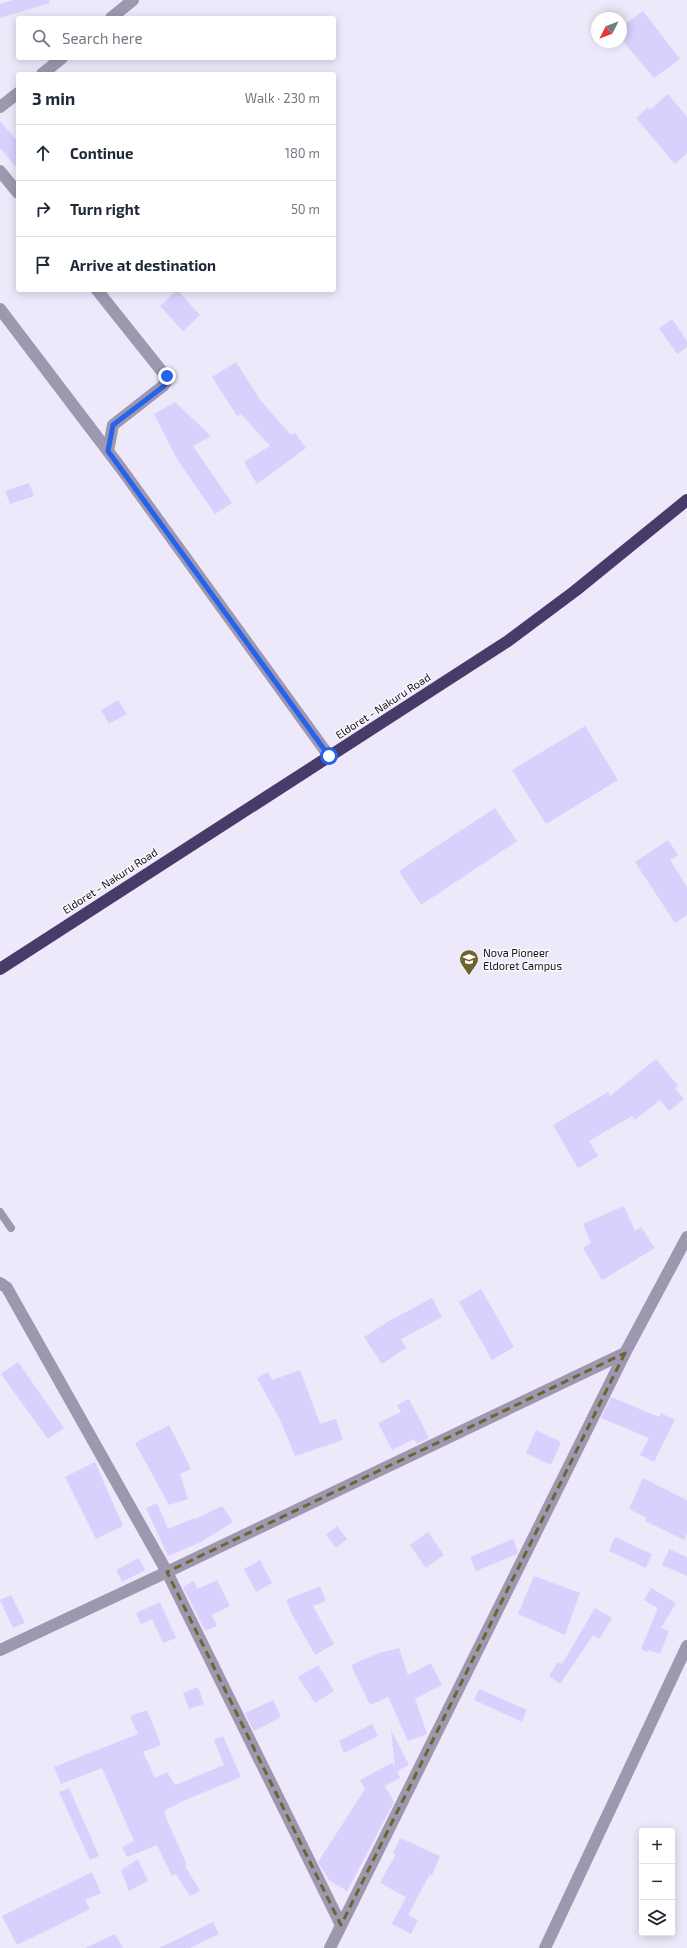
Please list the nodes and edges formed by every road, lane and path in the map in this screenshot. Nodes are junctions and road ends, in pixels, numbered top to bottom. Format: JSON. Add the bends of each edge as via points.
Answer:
{"nodes":[{"id":1,"x":133,"y":0,"type":"edge"},
{"id":2,"x":113,"y":16,"type":"edge"},
{"id":3,"x":60,"y":60,"type":"edge"},
{"id":4,"x":44,"y":72,"type":"edge"},
{"id":5,"x":16,"y":95,"type":"edge"},
{"id":6,"x":0,"y":108,"type":"edge"},
{"id":7,"x":0,"y":171,"type":"edge"},
{"id":8,"x":16,"y":191,"type":"edge"},
{"id":9,"x":99,"y":292,"type":"edge"},
{"id":10,"x":0,"y":309,"type":"edge"},
{"id":11,"x":108,"y":451,"type":"junction"},
{"id":12,"x":687,"y":500,"type":"edge"},
{"id":13,"x":329,"y":756,"type":"junction"},
{"id":14,"x":0,"y":969,"type":"edge"},
{"id":15,"x":0,"y":1212,"type":"edge"},
{"id":16,"x":11,"y":1228,"type":"dead end"},
{"id":17,"x":687,"y":1237,"type":"edge"},
{"id":18,"x":0,"y":1283,"type":"edge"},
{"id":19,"x":626,"y":1353,"type":"junction"},
{"id":20,"x":167,"y":1572,"type":"junction"},
{"id":21,"x":687,"y":1646,"type":"edge"},
{"id":22,"x":0,"y":1650,"type":"edge"},
{"id":23,"x":341,"y":1925,"type":"junction"},
{"id":24,"x":330,"y":1948,"type":"edge"},
{"id":25,"x":545,"y":1948,"type":"edge"}],
"edges":[{"from":1,"to":2,"type":"street"},
{"from":3,"to":4,"type":"street"},
{"from":5,"to":6,"type":"street"},
{"from":7,"to":8,"type":"street"},
{"from":9,"to":11,"type":"street","via":[[168,379],[164,386],[113,425]]},
{"from":10,"to":11,"type":"street"},
{"from":11,"to":13,"type":"street"},
{"from":12,"to":13,"type":"highway","name":"Eldoret - Nakuru Road","via":[[575,591],[508,641]]},
{"from":13,"to":14,"type":"highway","name":"Eldoret - Nakuru Road"},
{"from":15,"to":16,"type":"lane"},
{"from":17,"to":19,"type":"street"},
{"from":18,"to":20,"type":"street","via":[[7,1288]]},
{"from":19,"to":20,"type":"street"},
{"from":19,"to":23,"type":"street"},
{"from":20,"to":22,"type":"street"},
{"from":20,"to":23,"type":"street"},
{"from":21,"to":25,"type":"street"},
{"from":23,"to":24,"type":"street"}]}
